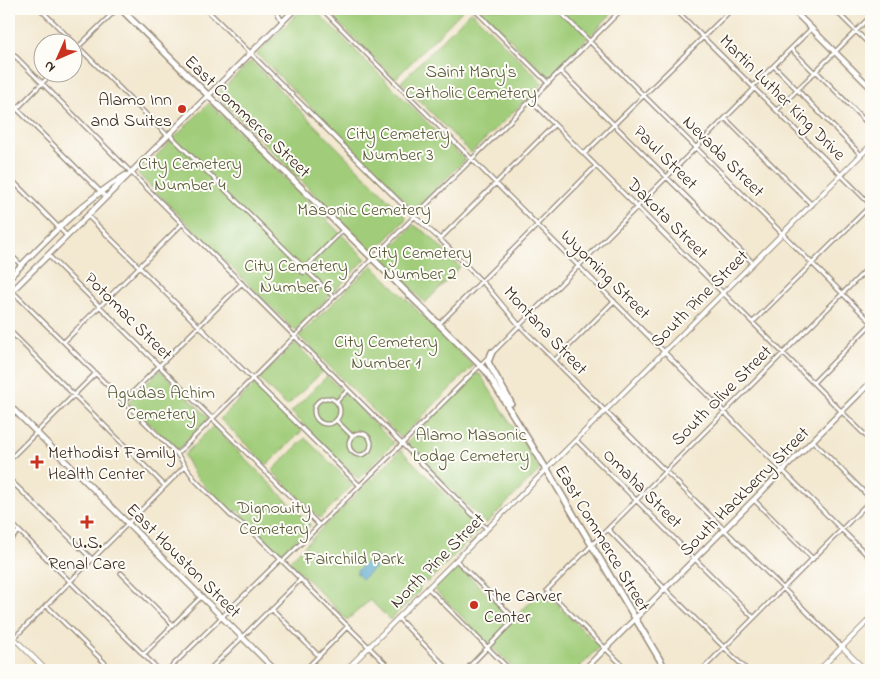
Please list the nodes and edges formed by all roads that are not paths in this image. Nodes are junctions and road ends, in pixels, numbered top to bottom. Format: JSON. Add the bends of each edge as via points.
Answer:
{"nodes":[{"id":1,"x":40,"y":9,"type":"edge"},
{"id":2,"x":119,"y":9,"type":"edge"},
{"id":3,"x":206,"y":9,"type":"edge"},
{"id":4,"x":275,"y":9,"type":"edge"},
{"id":5,"x":295,"y":9,"type":"edge"},
{"id":6,"x":322,"y":9,"type":"edge"},
{"id":7,"x":474,"y":9,"type":"edge"},
{"id":8,"x":557,"y":9,"type":"edge"},
{"id":9,"x":622,"y":9,"type":"edge"},
{"id":10,"x":675,"y":9,"type":"edge"},
{"id":11,"x":732,"y":9,"type":"edge"},
{"id":12,"x":792,"y":9,"type":"edge"},
{"id":13,"x":834,"y":9,"type":"edge"},
{"id":14,"x":871,"y":16,"type":"edge"},
{"id":15,"x":282,"y":21,"type":"junction"},
{"id":16,"x":812,"y":28,"type":"junction"},
{"id":17,"x":856,"y":31,"type":"junction"},
{"id":18,"x":63,"y":32,"type":"edge"},
{"id":19,"x":704,"y":37,"type":"junction"},
{"id":20,"x":590,"y":41,"type":"junction"},
{"id":21,"x":82,"y":43,"type":"edge"},
{"id":22,"x":871,"y":46,"type":"edge"},
{"id":23,"x":791,"y":49,"type":"junction"},
{"id":24,"x":9,"y":50,"type":"edge"},
{"id":25,"x":82,"y":51,"type":"edge"},
{"id":26,"x":836,"y":52,"type":"junction"},
{"id":27,"x":251,"y":54,"type":"junction"},
{"id":28,"x":774,"y":66,"type":"junction"},
{"id":29,"x":560,"y":71,"type":"junction"},
{"id":30,"x":816,"y":72,"type":"junction"},
{"id":31,"x":42,"y":83,"type":"junction"},
{"id":32,"x":548,"y":83,"type":"junction"},
{"id":33,"x":754,"y":87,"type":"junction"},
{"id":34,"x":871,"y":88,"type":"edge"},
{"id":35,"x":797,"y":90,"type":"junction"},
{"id":36,"x":644,"y":95,"type":"junction"},
{"id":37,"x":209,"y":96,"type":"junction"},
{"id":38,"x":530,"y":100,"type":"junction"},
{"id":39,"x":9,"y":101,"type":"edge"},
{"id":40,"x":17,"y":109,"type":"junction"},
{"id":41,"x":777,"y":110,"type":"junction"},
{"id":42,"x":9,"y":117,"type":"edge"},
{"id":43,"x":725,"y":118,"type":"junction"},
{"id":44,"x":613,"y":124,"type":"junction"},
{"id":45,"x":554,"y":125,"type":"junction"},
{"id":46,"x":871,"y":127,"type":"edge"},
{"id":47,"x":169,"y":135,"type":"junction"},
{"id":48,"x":871,"y":145,"type":"edge"},
{"id":49,"x":696,"y":147,"type":"junction"},
{"id":50,"x":584,"y":154,"type":"junction"},
{"id":51,"x":862,"y":155,"type":"junction"},
{"id":52,"x":472,"y":160,"type":"junction"},
{"id":53,"x":596,"y":166,"type":"junction"},
{"id":54,"x":132,"y":172,"type":"junction"},
{"id":55,"x":842,"y":175,"type":"junction"},
{"id":56,"x":9,"y":177,"type":"edge"},
{"id":57,"x":666,"y":177,"type":"junction"},
{"id":58,"x":496,"y":184,"type":"junction"},
{"id":59,"x":101,"y":192,"type":"junction"},
{"id":60,"x":106,"y":198,"type":"junction"},
{"id":61,"x":871,"y":204,"type":"edge"},
{"id":62,"x":812,"y":205,"type":"junction"},
{"id":63,"x":637,"y":206,"type":"junction"},
{"id":64,"x":88,"y":216,"type":"junction"},
{"id":65,"x":415,"y":217,"type":"junction"},
{"id":66,"x":182,"y":224,"type":"junction"},
{"id":67,"x":537,"y":224,"type":"junction"},
{"id":68,"x":60,"y":228,"type":"junction"},
{"id":69,"x":344,"y":229,"type":"junction"},
{"id":70,"x":782,"y":234,"type":"junction"},
{"id":71,"x":67,"y":236,"type":"junction"},
{"id":72,"x":440,"y":239,"type":"junction"},
{"id":73,"x":9,"y":253,"type":"edge"},
{"id":74,"x":48,"y":255,"type":"junction"},
{"id":75,"x":373,"y":259,"type":"junction"},
{"id":76,"x":753,"y":263,"type":"junction"},
{"id":77,"x":812,"y":263,"type":"junction"},
{"id":78,"x":871,"y":264,"type":"edge"},
{"id":79,"x":578,"y":265,"type":"junction"},
{"id":80,"x":302,"y":266,"type":"junction"},
{"id":81,"x":307,"y":266,"type":"junction"},
{"id":82,"x":20,"y":267,"type":"junction"},
{"id":83,"x":139,"y":267,"type":"junction"},
{"id":84,"x":307,"y":271,"type":"junction"},
{"id":85,"x":9,"y":278,"type":"edge"},
{"id":86,"x":481,"y":281,"type":"junction"},
{"id":87,"x":9,"y":282,"type":"edge"},
{"id":88,"x":242,"y":283,"type":"junction"},
{"id":89,"x":11,"y":291,"type":"edge"},
{"id":90,"x":723,"y":293,"type":"junction"},
{"id":91,"x":842,"y":294,"type":"junction"},
{"id":92,"x":334,"y":297,"type":"junction"},
{"id":93,"x":614,"y":301,"type":"junction"},
{"id":94,"x":100,"y":306,"type":"junction"},
{"id":95,"x":753,"y":322,"type":"junction"},
{"id":96,"x":871,"y":323,"type":"edge"},
{"id":97,"x":439,"y":324,"type":"junction"},
{"id":98,"x":519,"y":325,"type":"junction"},
{"id":99,"x":199,"y":326,"type":"junction"},
{"id":100,"x":9,"y":330,"type":"edge"},
{"id":101,"x":295,"y":336,"type":"junction"},
{"id":102,"x":64,"y":342,"type":"junction"},
{"id":103,"x":492,"y":352,"type":"junction"},
{"id":104,"x":665,"y":352,"type":"junction"},
{"id":105,"x":783,"y":353,"type":"junction"},
{"id":106,"x":555,"y":360,"type":"junction"},
{"id":107,"x":480,"y":365,"type":"junction"},
{"id":108,"x":160,"y":366,"type":"junction"},
{"id":109,"x":96,"y":374,"type":"junction"},
{"id":110,"x":252,"y":378,"type":"junction"},
{"id":111,"x":871,"y":382,"type":"edge"},
{"id":112,"x":813,"y":383,"type":"junction"},
{"id":113,"x":348,"y":390,"type":"junction"},
{"id":114,"x":74,"y":395,"type":"junction"},
{"id":115,"x":123,"y":402,"type":"junction"},
{"id":116,"x":336,"y":402,"type":"junction"},
{"id":117,"x":9,"y":405,"type":"edge"},
{"id":118,"x":605,"y":411,"type":"junction"},
{"id":119,"x":724,"y":411,"type":"junction"},
{"id":120,"x":842,"y":412,"type":"junction"},
{"id":121,"x":213,"y":418,"type":"junction"},
{"id":122,"x":336,"y":420,"type":"junction"},
{"id":123,"x":517,"y":420,"type":"junction"},
{"id":124,"x":36,"y":433,"type":"junction"},
{"id":125,"x":352,"y":436,"type":"junction"},
{"id":126,"x":576,"y":440,"type":"junction"},
{"id":127,"x":812,"y":441,"type":"junction"},
{"id":128,"x":871,"y":441,"type":"edge"},
{"id":129,"x":402,"y":444,"type":"junction"},
{"id":130,"x":176,"y":454,"type":"junction"},
{"id":131,"x":9,"y":460,"type":"edge"},
{"id":132,"x":185,"y":466,"type":"junction"},
{"id":133,"x":547,"y":470,"type":"junction"},
{"id":134,"x":665,"y":470,"type":"junction"},
{"id":135,"x":783,"y":470,"type":"junction"},
{"id":136,"x":9,"y":478,"type":"edge"},
{"id":137,"x":359,"y":485,"type":"junction"},
{"id":138,"x":165,"y":486,"type":"junction"},
{"id":139,"x":754,"y":500,"type":"junction"},
{"id":140,"x":871,"y":500,"type":"edge"},
{"id":141,"x":636,"y":501,"type":"junction"},
{"id":142,"x":9,"y":521,"type":"edge"},
{"id":143,"x":128,"y":524,"type":"junction"},
{"id":144,"x":319,"y":525,"type":"junction"},
{"id":145,"x":487,"y":529,"type":"junction"},
{"id":146,"x":608,"y":529,"type":"junction"},
{"id":147,"x":724,"y":530,"type":"junction"},
{"id":148,"x":842,"y":530,"type":"junction"},
{"id":149,"x":19,"y":531,"type":"junction"},
{"id":150,"x":9,"y":541,"type":"edge"},
{"id":151,"x":592,"y":545,"type":"junction"},
{"id":152,"x":92,"y":559,"type":"junction"},
{"id":153,"x":695,"y":559,"type":"junction"},
{"id":154,"x":813,"y":559,"type":"junction"},
{"id":155,"x":871,"y":559,"type":"edge"},
{"id":156,"x":282,"y":560,"type":"junction"},
{"id":157,"x":456,"y":560,"type":"junction"},
{"id":158,"x":121,"y":573,"type":"dead end"},
{"id":159,"x":301,"y":579,"type":"junction"},
{"id":160,"x":70,"y":581,"type":"junction"},
{"id":161,"x":428,"y":588,"type":"junction"},
{"id":162,"x":666,"y":588,"type":"junction"},
{"id":163,"x":783,"y":589,"type":"junction"},
{"id":164,"x":201,"y":596,"type":"junction"},
{"id":165,"x":46,"y":605,"type":"junction"},
{"id":166,"x":271,"y":608,"type":"junction"},
{"id":167,"x":222,"y":617,"type":"junction"},
{"id":168,"x":398,"y":618,"type":"junction"},
{"id":169,"x":754,"y":618,"type":"junction"},
{"id":170,"x":871,"y":618,"type":"edge"},
{"id":171,"x":635,"y":619,"type":"junction"},
{"id":172,"x":172,"y":624,"type":"junction"},
{"id":173,"x":348,"y":626,"type":"junction"},
{"id":174,"x":9,"y":633,"type":"edge"},
{"id":175,"x":242,"y":637,"type":"junction"},
{"id":176,"x":14,"y":638,"type":"junction"},
{"id":177,"x":9,"y":643,"type":"edge"},
{"id":178,"x":369,"y":647,"type":"junction"},
{"id":179,"x":842,"y":647,"type":"junction"},
{"id":180,"x":488,"y":648,"type":"junction"},
{"id":181,"x":724,"y":648,"type":"junction"},
{"id":182,"x":606,"y":649,"type":"junction"},
{"id":183,"x":143,"y":655,"type":"junction"},
{"id":184,"x":319,"y":656,"type":"junction"},
{"id":185,"x":214,"y":665,"type":"junction"},
{"id":186,"x":109,"y":669,"type":"edge"},
{"id":187,"x":46,"y":670,"type":"edge"},
{"id":188,"x":159,"y":670,"type":"edge"},
{"id":189,"x":168,"y":670,"type":"edge"},
{"id":190,"x":208,"y":670,"type":"edge"},
{"id":191,"x":218,"y":670,"type":"edge"},
{"id":192,"x":275,"y":670,"type":"edge"},
{"id":193,"x":305,"y":670,"type":"edge"},
{"id":194,"x":346,"y":670,"type":"edge"},
{"id":195,"x":392,"y":670,"type":"edge"},
{"id":196,"x":449,"y":670,"type":"edge"},
{"id":197,"x":466,"y":670,"type":"edge"},
{"id":198,"x":510,"y":670,"type":"edge"},
{"id":199,"x":584,"y":670,"type":"edge"},
{"id":200,"x":627,"y":670,"type":"edge"},
{"id":201,"x":666,"y":670,"type":"edge"},
{"id":202,"x":702,"y":670,"type":"edge"},
{"id":203,"x":747,"y":670,"type":"edge"},
{"id":204,"x":819,"y":670,"type":"edge"},
{"id":205,"x":865,"y":670,"type":"edge"}],
"edges":[{"from":1,"to":18,"type":"street"},
{"from":2,"to":21,"type":"street"},
{"from":2,"to":37,"type":"main road","name":"East Commerce Street"},
{"from":3,"to":27,"type":"street","name":"Montana Street"},
{"from":4,"to":15,"type":"street"},
{"from":5,"to":15,"type":"main road"},
{"from":6,"to":52,"type":"street","name":"Wyoming Street"},
{"from":7,"to":32,"type":"street"},
{"from":8,"to":20,"type":"street","name":"Nevada Street"},
{"from":9,"to":20,"type":"street"},
{"from":10,"to":19,"type":"street","name":"Martin Luther King Drive"},
{"from":11,"to":19,"type":"street"},
{"from":12,"to":16,"type":"main road"},
{"from":13,"to":17,"type":"street"},
{"from":14,"to":17,"type":"street"},
{"from":15,"to":27,"type":"main road"},
{"from":16,"to":23,"type":"street"},
{"from":16,"to":26,"type":"main road"},
{"from":17,"to":22,"type":"street"},
{"from":17,"to":26,"type":"street"},
{"from":19,"to":33,"type":"street","name":"Martin Luther King Drive"},
{"from":19,"to":36,"type":"street"},
{"from":20,"to":29,"type":"street"},
{"from":20,"to":36,"type":"street","name":"Nevada Street"},
{"from":23,"to":28,"type":"street"},
{"from":23,"to":30,"type":"street"},
{"from":24,"to":31,"type":"street"},
{"from":25,"to":47,"type":"street"},
{"from":26,"to":30,"type":"street"},
{"from":26,"to":34,"type":"main road"},
{"from":27,"to":37,"type":"main road"},
{"from":27,"to":65,"type":"street","name":"Montana Street"},
{"from":28,"to":33,"type":"street"},
{"from":28,"to":35,"type":"street"},
{"from":29,"to":32,"type":"street"},
{"from":29,"to":44,"type":"street","name":"Paul Street"},
{"from":30,"to":35,"type":"street"},
{"from":30,"to":46,"type":"street"},
{"from":31,"to":40,"type":"street"},
{"from":31,"to":54,"type":"street"},
{"from":32,"to":38,"type":"street"},
{"from":33,"to":41,"type":"street","name":"Martin Luther King Drive"},
{"from":33,"to":43,"type":"street"},
{"from":35,"to":41,"type":"street"},
{"from":35,"to":51,"type":"street"},
{"from":36,"to":44,"type":"street"},
{"from":36,"to":49,"type":"street","name":"Nevada Street"},
{"from":37,"to":47,"type":"main road"},
{"from":37,"to":69,"type":"main road","name":"East Commerce Street"},
{"from":38,"to":45,"type":"street","name":"Dakota Street"},
{"from":38,"to":52,"type":"street"},
{"from":39,"to":40,"type":"street"},
{"from":40,"to":42,"type":"street"},
{"from":40,"to":59,"type":"street"},
{"from":41,"to":55,"type":"street","name":"Martin Luther King Drive"},
{"from":43,"to":49,"type":"street"},
{"from":43,"to":62,"type":"street"},
{"from":44,"to":50,"type":"street"},
{"from":44,"to":57,"type":"street","name":"Paul Street"},
{"from":45,"to":50,"type":"street","name":"Dakota Street"},
{"from":45,"to":58,"type":"street"},
{"from":47,"to":54,"type":"main road"},
{"from":47,"to":80,"type":"street"},
{"from":48,"to":51,"type":"street","name":"South Pine Street"},
{"from":49,"to":57,"type":"street"},
{"from":49,"to":70,"type":"street","name":"Nevada Street"},
{"from":50,"to":53,"type":"street","name":"Dakota Street"},
{"from":51,"to":55,"type":"street","name":"South Pine Street"},
{"from":52,"to":58,"type":"street","name":"Wyoming Street"},
{"from":52,"to":65,"type":"street"},
{"from":53,"to":63,"type":"street","name":"Dakota Street"},
{"from":53,"to":67,"type":"street"},
{"from":54,"to":59,"type":"main road"},
{"from":54,"to":60,"type":"main road"},
{"from":54,"to":66,"type":"street"},
{"from":55,"to":61,"type":"street","name":"Martin Luther King Drive"},
{"from":55,"to":62,"type":"street","name":"South Pine Street"},
{"from":56,"to":68,"type":"street"},
{"from":57,"to":63,"type":"street"},
{"from":57,"to":76,"type":"street","name":"Paul Street"},
{"from":58,"to":67,"type":"street","name":"Wyoming Street"},
{"from":58,"to":72,"type":"street"},
{"from":59,"to":60,"type":"street"},
{"from":59,"to":68,"type":"main road"},
{"from":60,"to":64,"type":"main road"},
{"from":61,"to":77,"type":"street"},
{"from":62,"to":70,"type":"street","name":"South Pine Street"},
{"from":63,"to":79,"type":"street"},
{"from":63,"to":90,"type":"street","name":"Dakota Street"},
{"from":64,"to":71,"type":"main road"},
{"from":64,"to":83,"type":"street"},
{"from":65,"to":72,"type":"street","name":"Montana Street"},
{"from":65,"to":75,"type":"street"},
{"from":66,"to":83,"type":"street"},
{"from":66,"to":88,"type":"street"},
{"from":67,"to":79,"type":"street","name":"Wyoming Street"},
{"from":67,"to":86,"type":"street"},
{"from":68,"to":71,"type":"street"},
{"from":68,"to":82,"type":"main road"},
{"from":69,"to":75,"type":"main road","name":"East Commerce Street"},
{"from":69,"to":81,"type":"street"},
{"from":70,"to":76,"type":"street","name":"South Pine Street"},
{"from":70,"to":77,"type":"street","name":"Nevada Street"},
{"from":71,"to":74,"type":"main road"},
{"from":72,"to":86,"type":"street","name":"Montana Street"},
{"from":73,"to":82,"type":"street"},
{"from":74,"to":89,"type":"main road"},
{"from":74,"to":94,"type":"street","name":"Potomac Street"},
{"from":75,"to":92,"type":"street"},
{"from":75,"to":97,"type":"main road","name":"East Commerce Street"},
{"from":76,"to":90,"type":"street","name":"South Pine Street"},
{"from":77,"to":91,"type":"street","name":"Nevada Street"},
{"from":77,"to":95,"type":"street"},
{"from":78,"to":91,"type":"street","name":"South Olive Street"},
{"from":79,"to":93,"type":"street","name":"Wyoming Street"},
{"from":79,"to":98,"type":"street"},
{"from":80,"to":81,"type":"street"},
{"from":80,"to":84,"type":"street","via":[[302,271]]},
{"from":81,"to":84,"type":"street"},
{"from":82,"to":85,"type":"main road"},
{"from":82,"to":87,"type":"main road"},
{"from":82,"to":89,"type":"main road","via":[[25,275]]},
{"from":83,"to":94,"type":"street"},
{"from":83,"to":99,"type":"street"},
{"from":84,"to":92,"type":"street"},
{"from":86,"to":97,"type":"street"},
{"from":86,"to":98,"type":"street","name":"Montana Street"},
{"from":88,"to":99,"type":"street"},
{"from":88,"to":101,"type":"street"},
{"from":89,"to":102,"type":"street"},
{"from":90,"to":95,"type":"street","name":"Dakota Street"},
{"from":90,"to":104,"type":"street","name":"South Pine Street"},
{"from":91,"to":96,"type":"street","name":"Nevada Street"},
{"from":91,"to":105,"type":"street","name":"South Olive Street"},
{"from":92,"to":101,"type":"street"},
{"from":93,"to":104,"type":"street","name":"Wyoming Street"},
{"from":93,"to":106,"type":"street"},
{"from":94,"to":102,"type":"street"},
{"from":94,"to":108,"type":"street","name":"Potomac Street"},
{"from":95,"to":105,"type":"street","name":"Dakota Street"},
{"from":96,"to":112,"type":"street"},
{"from":97,"to":107,"type":"main road","name":"East Commerce Street"},
{"from":98,"to":103,"type":"street"},
{"from":98,"to":106,"type":"street","name":"Montana Street"},
{"from":99,"to":108,"type":"street"},
{"from":99,"to":110,"type":"street"},
{"from":100,"to":114,"type":"street"},
{"from":101,"to":110,"type":"street"},
{"from":101,"to":113,"type":"street"},
{"from":102,"to":109,"type":"street"},
{"from":103,"to":107,"type":"street"},
{"from":103,"to":123,"type":"main road","name":"East Commerce Street","via":[[488,362]]},
{"from":104,"to":118,"type":"street","name":"South Pine Street"},
{"from":104,"to":119,"type":"street","name":"Wyoming Street"},
{"from":105,"to":112,"type":"street","name":"Dakota Street"},
{"from":105,"to":119,"type":"street","name":"South Olive Street"},
{"from":106,"to":118,"type":"street","name":"Montana Street"},
{"from":107,"to":123,"type":"main road","name":"East Commerce Street"},
{"from":107,"to":129,"type":"street"},
{"from":108,"to":115,"type":"street"},
{"from":108,"to":121,"type":"street","name":"Potomac Street"},
{"from":109,"to":114,"type":"street"},
{"from":109,"to":115,"type":"street"},
{"from":110,"to":121,"type":"street"},
{"from":110,"to":137,"type":"street"},
{"from":111,"to":120,"type":"main road","name":"South Hackberry Street"},
{"from":112,"to":120,"type":"street","name":"Dakota Street"},
{"from":113,"to":116,"type":"street"},
{"from":113,"to":129,"type":"street"},
{"from":114,"to":124,"type":"street"},
{"from":114,"to":138,"type":"street"},
{"from":115,"to":130,"type":"street"},
{"from":116,"to":122,"type":"street","via":[[339,411]]},
{"from":116,"to":122,"type":"street","via":[[324,399],[318,402],[314,411],[321,422],[329,424]]},
{"from":117,"to":124,"type":"main road","name":"East Houston Street"},
{"from":118,"to":126,"type":"street","name":"South Pine Street"},
{"from":118,"to":134,"type":"street","name":"Montana Street"},
{"from":119,"to":134,"type":"street","name":"South Olive Street"},
{"from":119,"to":135,"type":"street","name":"Wyoming Street"},
{"from":120,"to":127,"type":"main road","name":"South Hackberry Street"},
{"from":120,"to":128,"type":"street","name":"Dakota Street"},
{"from":121,"to":130,"type":"street"},
{"from":121,"to":144,"type":"street","name":"Potomac Street"},
{"from":122,"to":125,"type":"street"},
{"from":123,"to":133,"type":"main road","name":"East Commerce Street"},
{"from":124,"to":131,"type":"street"},
{"from":124,"to":143,"type":"main road","name":"East Houston Street"},
{"from":125,"to":125,"type":"street","via":[[349,443],[352,453],[359,456],[368,452],[371,445],[368,436],[361,433]]},
{"from":126,"to":133,"type":"street","name":"South Pine Street"},
{"from":126,"to":141,"type":"street","name":"Omaha Street"},
{"from":127,"to":135,"type":"main road","name":"South Hackberry Street"},
{"from":127,"to":140,"type":"street"},
{"from":129,"to":137,"type":"street"},
{"from":129,"to":145,"type":"street"},
{"from":130,"to":132,"type":"street"},
{"from":132,"to":138,"type":"street"},
{"from":132,"to":156,"type":"street","via":[[231,516]]},
{"from":133,"to":145,"type":"street","name":"North Pine Street"},
{"from":133,"to":151,"type":"main road","name":"East Commerce Street"},
{"from":134,"to":141,"type":"street","name":"South Olive Street"},
{"from":134,"to":147,"type":"street","name":"Montana Street"},
{"from":135,"to":139,"type":"main road","name":"South Hackberry Street"},
{"from":135,"to":148,"type":"street","name":"Wyoming Street"},
{"from":136,"to":152,"type":"street"},
{"from":137,"to":144,"type":"street"},
{"from":138,"to":143,"type":"street"},
{"from":139,"to":147,"type":"main road","name":"South Hackberry Street"},
{"from":139,"to":154,"type":"street"},
{"from":140,"to":148,"type":"street"},
{"from":141,"to":146,"type":"street","name":"South Olive Street"},
{"from":141,"to":153,"type":"street","name":"Omaha Street"},
{"from":142,"to":149,"type":"street"},
{"from":143,"to":152,"type":"street"},
{"from":143,"to":164,"type":"main road","name":"East Houston Street"},
{"from":144,"to":156,"type":"street"},
{"from":145,"to":157,"type":"street","name":"North Pine Street"},
{"from":146,"to":151,"type":"street","name":"South Olive Street"},
{"from":146,"to":162,"type":"street"},
{"from":147,"to":153,"type":"main road","name":"South Hackberry Street"},
{"from":147,"to":163,"type":"street","name":"Montana Street"},
{"from":148,"to":154,"type":"street"},
{"from":148,"to":155,"type":"street","name":"Wyoming Street"},
{"from":149,"to":150,"type":"street"},
{"from":149,"to":160,"type":"street"},
{"from":151,"to":171,"type":"main road","name":"East Commerce Street"},
{"from":151,"to":182,"type":"street","name":"South Olive Street","via":[[547,590]]},
{"from":152,"to":160,"type":"street"},
{"from":153,"to":162,"type":"main road","name":"South Hackberry Street"},
{"from":153,"to":169,"type":"street","name":"Omaha Street"},
{"from":154,"to":163,"type":"street"},
{"from":156,"to":159,"type":"street"},
{"from":156,"to":167,"type":"street"},
{"from":157,"to":161,"type":"street","name":"North Pine Street"},
{"from":157,"to":180,"type":"street","via":[[512,617],[512,622]]},
{"from":158,"to":172,"type":"street"},
{"from":159,"to":166,"type":"street"},
{"from":159,"to":173,"type":"street"},
{"from":160,"to":165,"type":"street"},
{"from":160,"to":183,"type":"street"},
{"from":161,"to":168,"type":"street","name":"North Pine Street"},
{"from":161,"to":180,"type":"street"},
{"from":162,"to":171,"type":"main road","name":"South Hackberry Street"},
{"from":162,"to":181,"type":"street"},
{"from":163,"to":169,"type":"street"},
{"from":163,"to":179,"type":"street","name":"Montana Street"},
{"from":164,"to":167,"type":"main road","name":"East Houston Street"},
{"from":164,"to":172,"type":"street"},
{"from":165,"to":176,"type":"street"},
{"from":165,"to":186,"type":"street"},
{"from":166,"to":175,"type":"street"},
{"from":166,"to":184,"type":"street"},
{"from":167,"to":175,"type":"main road","name":"East Houston Street"},
{"from":167,"to":189,"type":"street"},
{"from":168,"to":178,"type":"street","name":"North Pine Street"},
{"from":168,"to":196,"type":"street"},
{"from":169,"to":181,"type":"street"},
{"from":170,"to":179,"type":"street"},
{"from":171,"to":182,"type":"main road","name":"South Hackberry Street"},
{"from":171,"to":201,"type":"main road","name":"East Commerce Street"},
{"from":172,"to":183,"type":"street"},
{"from":173,"to":178,"type":"street"},
{"from":173,"to":184,"type":"street"},
{"from":174,"to":176,"type":"street"},
{"from":175,"to":185,"type":"street"},
{"from":175,"to":192,"type":"main road","name":"East Houston Street"},
{"from":176,"to":177,"type":"street"},
{"from":176,"to":187,"type":"street"},
{"from":178,"to":194,"type":"street","name":"North Pine Street"},
{"from":178,"to":195,"type":"street"},
{"from":179,"to":204,"type":"street"},
{"from":179,"to":205,"type":"street","name":"Montana Street"},
{"from":180,"to":197,"type":"street"},
{"from":180,"to":198,"type":"street"},
{"from":181,"to":202,"type":"street"},
{"from":181,"to":203,"type":"street"},
{"from":182,"to":199,"type":"main road","name":"South Hackberry Street"},
{"from":182,"to":200,"type":"street"},
{"from":183,"to":188,"type":"street"},
{"from":184,"to":193,"type":"street"},
{"from":185,"to":190,"type":"street"},
{"from":185,"to":191,"type":"street"}]}
